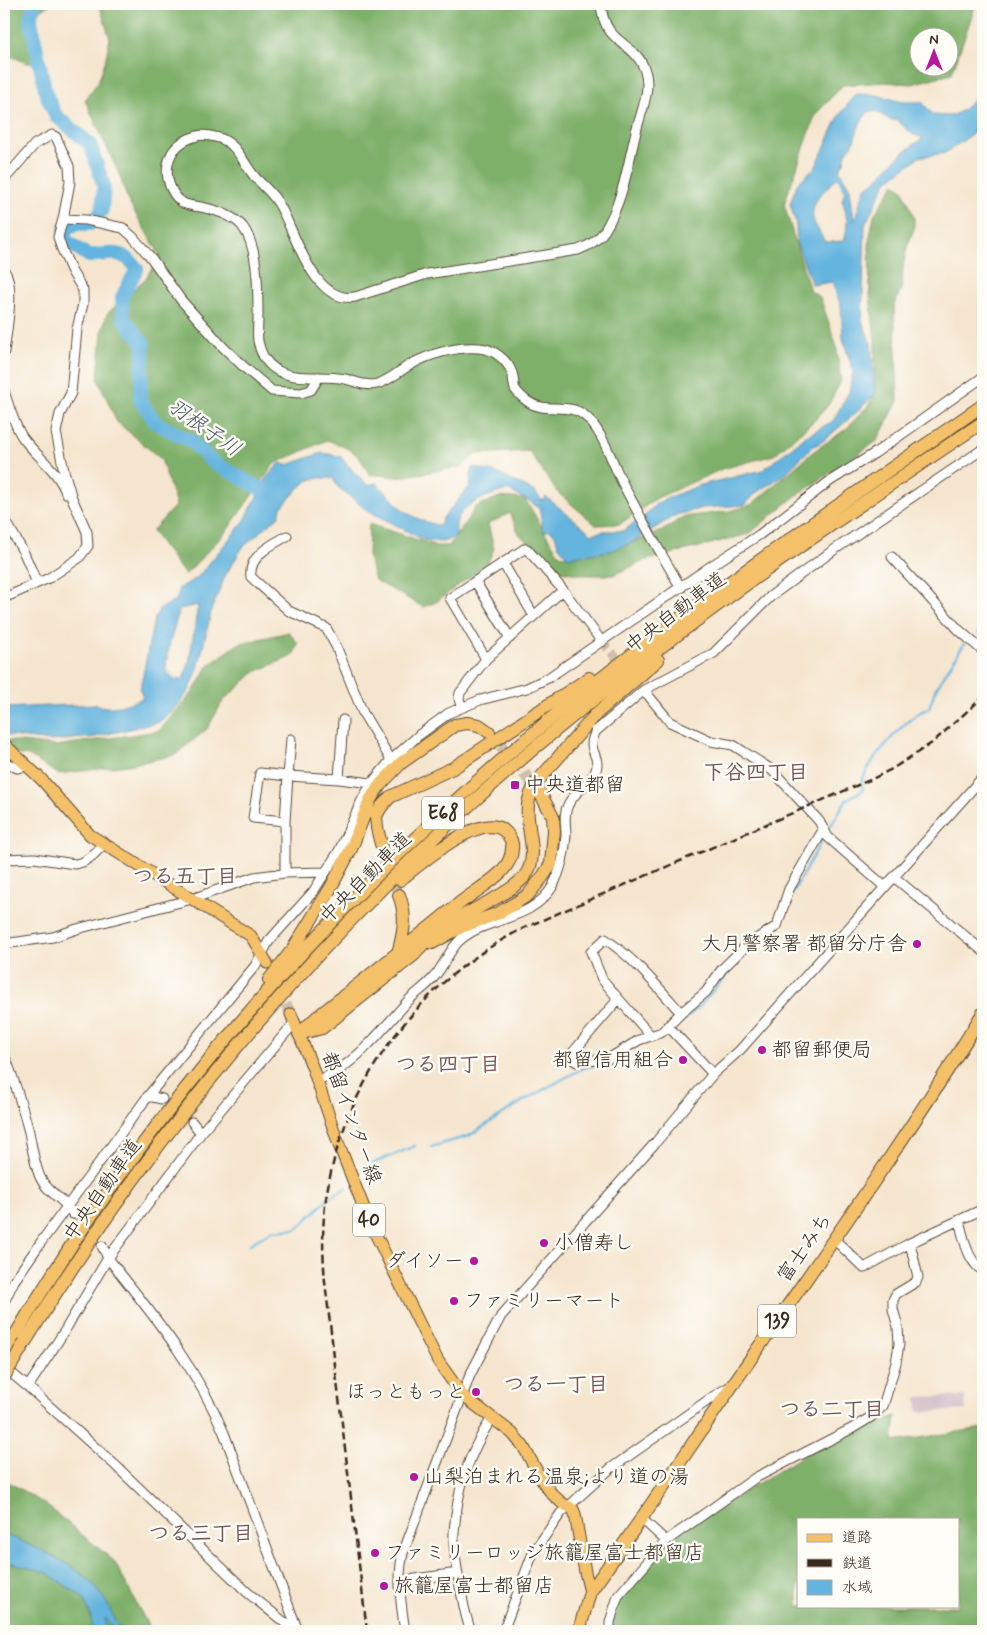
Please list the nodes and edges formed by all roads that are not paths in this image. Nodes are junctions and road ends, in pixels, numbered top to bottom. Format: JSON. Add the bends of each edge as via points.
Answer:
{"nodes":[{"id":1,"x":601,"y":4,"type":"edge"},
{"id":2,"x":4,"y":180,"type":"edge"},
{"id":3,"x":63,"y":220,"type":"junction"},
{"id":4,"x":4,"y":271,"type":"edge"},
{"id":5,"x":4,"y":352,"type":"edge"},
{"id":6,"x":319,"y":377,"type":"junction"},
{"id":7,"x":983,"y":377,"type":"edge"},
{"id":8,"x":4,"y":391,"type":"edge"},
{"id":9,"x":983,"y":405,"type":"edge"},
{"id":10,"x":983,"y":422,"type":"edge"},
{"id":11,"x":983,"y":450,"type":"edge"},
{"id":12,"x":74,"y":504,"type":"junction"},
{"id":13,"x":4,"y":518,"type":"edge"},
{"id":14,"x":287,"y":536,"type":"dead end"},
{"id":15,"x":892,"y":558,"type":"dead end"},
{"id":16,"x":503,"y":563,"type":"junction"},
{"id":17,"x":475,"y":581,"type":"junction"},
{"id":18,"x":37,"y":583,"type":"junction"},
{"id":19,"x":745,"y":585,"type":"junction"},
{"id":20,"x":680,"y":588,"type":"junction"},
{"id":21,"x":563,"y":590,"type":"junction"},
{"id":22,"x":4,"y":598,"type":"edge"},
{"id":23,"x":534,"y":616,"type":"junction"},
{"id":24,"x":674,"y":622,"type":"junction"},
{"id":25,"x":510,"y":638,"type":"junction"},
{"id":26,"x":602,"y":642,"type":"junction"},
{"id":27,"x":983,"y":651,"type":"edge"},
{"id":28,"x":486,"y":659,"type":"junction"},
{"id":29,"x":644,"y":690,"type":"junction"},
{"id":30,"x":461,"y":707,"type":"junction"},
{"id":31,"x":343,"y":720,"type":"dead end"},
{"id":32,"x":489,"y":732,"type":"tunnel mouth"},
{"id":33,"x":290,"y":739,"type":"dead end"},
{"id":34,"x":4,"y":744,"type":"edge"},
{"id":35,"x":391,"y":760,"type":"junction"},
{"id":36,"x":4,"y":762,"type":"edge"},
{"id":37,"x":27,"y":766,"type":"junction"},
{"id":38,"x":288,"y":776,"type":"junction"},
{"id":39,"x":983,"y":777,"type":"edge"},
{"id":40,"x":339,"y":779,"type":"junction"},
{"id":41,"x":372,"y":783,"type":"junction"},
{"id":42,"x":540,"y":791,"type":"tunnel mouth"},
{"id":43,"x":285,"y":821,"type":"junction"},
{"id":44,"x":823,"y":830,"type":"junction"},
{"id":45,"x":381,"y":844,"type":"tunnel mouth"},
{"id":46,"x":103,"y":845,"type":"junction"},
{"id":47,"x":4,"y":859,"type":"edge"},
{"id":48,"x":326,"y":872,"type":"junction"},
{"id":49,"x":286,"y":873,"type":"junction"},
{"id":50,"x":894,"y":876,"type":"junction"},
{"id":51,"x":885,"y":887,"type":"junction"},
{"id":52,"x":399,"y":895,"type":"tunnel mouth"},
{"id":53,"x":192,"y":899,"type":"junction"},
{"id":54,"x":4,"y":944,"type":"edge"},
{"id":55,"x":983,"y":951,"type":"edge"},
{"id":56,"x":404,"y":955,"type":"junction"},
{"id":57,"x":265,"y":958,"type":"junction"},
{"id":58,"x":308,"y":964,"type":"junction"},
{"id":59,"x":617,"y":996,"type":"junction"},
{"id":60,"x":680,"y":1013,"type":"junction"},
{"id":61,"x":983,"y":1013,"type":"edge"},
{"id":62,"x":295,"y":1023,"type":"junction"},
{"id":63,"x":668,"y":1026,"type":"junction"},
{"id":64,"x":651,"y":1036,"type":"junction"},
{"id":65,"x":4,"y":1054,"type":"edge"},
{"id":66,"x":713,"y":1074,"type":"junction"},
{"id":67,"x":316,"y":1081,"type":"junction"},
{"id":68,"x":187,"y":1088,"type":"junction"},
{"id":69,"x":148,"y":1096,"type":"junction"},
{"id":70,"x":162,"y":1099,"type":"dead end"},
{"id":71,"x":192,"y":1122,"type":"dead end"},
{"id":72,"x":201,"y":1133,"type":"junction"},
{"id":73,"x":68,"y":1205,"type":"junction"},
{"id":74,"x":983,"y":1209,"type":"edge"},
{"id":75,"x":74,"y":1214,"type":"tunnel mouth"},
{"id":76,"x":959,"y":1221,"type":"junction"},
{"id":77,"x":835,"y":1240,"type":"junction"},
{"id":78,"x":910,"y":1243,"type":"junction"},
{"id":79,"x":102,"y":1246,"type":"tunnel mouth"},
{"id":80,"x":108,"y":1258,"type":"junction"},
{"id":81,"x":983,"y":1267,"type":"edge"},
{"id":82,"x":4,"y":1302,"type":"edge"},
{"id":83,"x":20,"y":1339,"type":"junction"},
{"id":84,"x":4,"y":1354,"type":"edge"},
{"id":85,"x":4,"y":1367,"type":"edge"},
{"id":86,"x":4,"y":1377,"type":"edge"},
{"id":87,"x":732,"y":1385,"type":"junction"},
{"id":88,"x":28,"y":1387,"type":"junction"},
{"id":89,"x":462,"y":1395,"type":"junction"},
{"id":90,"x":492,"y":1418,"type":"junction"},
{"id":91,"x":567,"y":1506,"type":"junction"},
{"id":92,"x":641,"y":1518,"type":"junction"},
{"id":93,"x":666,"y":1541,"type":"junction"},
{"id":94,"x":458,"y":1573,"type":"junction"},
{"id":95,"x":401,"y":1581,"type":"junction"},
{"id":96,"x":590,"y":1592,"type":"junction"},
{"id":97,"x":296,"y":1631,"type":"edge"},
{"id":98,"x":405,"y":1631,"type":"edge"},
{"id":99,"x":471,"y":1631,"type":"edge"},
{"id":100,"x":503,"y":1631,"type":"edge"},
{"id":101,"x":579,"y":1631,"type":"edge"},
{"id":102,"x":610,"y":1631,"type":"edge"}],
"edges":[{"from":1,"to":6,"type":"street","via":[[607,28],[644,67],[646,97],[620,198],[604,232],[592,245],[578,250],[426,274],[355,297],[336,296],[306,262],[282,208],[249,170],[235,147],[227,141],[202,134],[181,142],[170,155],[166,175],[175,195],[184,204],[229,216],[242,226],[248,237],[258,293],[258,342],[266,362],[282,373]]},
{"from":2,"to":3,"type":"street","via":[[35,144],[52,134],[69,166],[70,182]]},
{"from":3,"to":6,"type":"street","via":[[86,220],[122,228],[152,259],[181,300],[223,347],[272,391],[306,392]]},
{"from":3,"to":12,"type":"street","via":[[58,236],[61,247],[83,290],[71,393],[60,414],[56,432]]},
{"from":4,"to":5,"type":"street","via":[[11,291]]},
{"from":6,"to":20,"type":"street","via":[[376,384],[424,358],[466,347],[495,352],[512,371],[515,389],[527,401],[538,406],[576,410],[596,427],[621,481]]},
{"from":7,"to":20,"type":"street"},
{"from":8,"to":12,"type":"street","via":[[22,437],[64,486],[68,501]]},
{"from":9,"to":24,"type":"highway","name":"中央自動車道","number":"E68"},
{"from":10,"to":19,"type":"highway","name":"中央自動車道","number":"E68"},
{"from":11,"to":29,"type":"street","via":[[831,552],[772,596],[714,653]]},
{"from":12,"to":18,"type":"street","via":[[87,532],[88,546],[79,558]]},
{"from":13,"to":18,"type":"street"},
{"from":14,"to":35,"type":"street","via":[[257,556],[250,566],[251,577],[289,611],[326,628],[363,713]]},
{"from":15,"to":27,"type":"street","via":[[958,630]]},
{"from":16,"to":17,"type":"street"},
{"from":16,"to":21,"type":"street","via":[[527,549]]},
{"from":16,"to":23,"type":"street"},
{"from":17,"to":25,"type":"street"},
{"from":17,"to":28,"type":"street","via":[[450,598]]},
{"from":18,"to":22,"type":"street"},
{"from":19,"to":56,"type":"highway","via":[[597,713],[536,783],[528,804],[532,846],[530,864],[522,879],[442,927]]},
{"from":19,"to":58,"type":"highway","name":"中央自動車道","number":"E68","via":[[681,631],[532,750],[402,868]]},
{"from":20,"to":26,"type":"street"},
{"from":21,"to":23,"type":"street"},
{"from":21,"to":26,"type":"street"},
{"from":23,"to":25,"type":"street"},
{"from":24,"to":45,"type":"highway","via":[[454,768],[390,797],[380,806],[376,816]]},
{"from":24,"to":68,"type":"highway","name":"中央自動車道","number":"E68","via":[[523,742],[393,860],[299,957]]},
{"from":25,"to":28,"type":"street"},
{"from":26,"to":30,"type":"street","via":[[527,688]]},
{"from":28,"to":30,"type":"street","via":[[460,693]]},
{"from":29,"to":44,"type":"street","via":[[670,722],[711,741],[733,745],[772,770],[819,821]]},
{"from":29,"to":67,"type":"street","via":[[592,738],[596,773],[566,807],[562,861],[544,897],[520,914],[459,941],[433,979],[374,1038],[335,1074]]},
{"from":30,"to":35,"type":"street","via":[[448,713]]},
{"from":31,"to":40,"type":"street"},
{"from":32,"to":68,"type":"highway","via":[[467,722],[455,725],[401,764],[380,785],[370,800],[342,868],[298,942]]},
{"from":33,"to":38,"type":"street"},
{"from":34,"to":37,"type":"main road"},
{"from":35,"to":41,"type":"street"},
{"from":36,"to":37,"type":"street","via":[[16,768]]},
{"from":37,"to":46,"type":"main road"},
{"from":38,"to":40,"type":"street"},
{"from":38,"to":43,"type":"street"},
{"from":38,"to":43,"type":"street","via":[[260,773],[252,818]]},
{"from":39,"to":50,"type":"street"},
{"from":40,"to":41,"type":"street"},
{"from":41,"to":48,"type":"street"},
{"from":42,"to":56,"type":"highway","via":[[552,817],[554,831],[551,864],[538,885],[498,913]]},
{"from":43,"to":49,"type":"street"},
{"from":44,"to":51,"type":"street"},
{"from":44,"to":60,"type":"street","via":[[789,889],[777,926],[748,944],[722,969],[706,992]]},
{"from":46,"to":47,"type":"street","via":[[83,862],[74,864],[34,858]]},
{"from":46,"to":53,"type":"main road"},
{"from":48,"to":49,"type":"street"},
{"from":48,"to":57,"type":"street","via":[[313,892],[269,941]]},
{"from":49,"to":53,"type":"street","via":[[254,877]]},
{"from":50,"to":51,"type":"street"},
{"from":50,"to":55,"type":"street"},
{"from":51,"to":66,"type":"street","via":[[740,1050]]},
{"from":52,"to":56,"type":"highway","via":[[405,918]]},
{"from":53,"to":54,"type":"street","via":[[53,937]]},
{"from":53,"to":57,"type":"main road","via":[[251,936]]},
{"from":56,"to":58,"type":"highway","via":[[464,899],[502,872],[510,860],[512,849],[511,840],[504,831],[492,826],[480,828],[459,837],[429,857]]},
{"from":56,"to":62,"type":"highway","via":[[322,1028]]},
{"from":57,"to":69,"type":"street"},
{"from":58,"to":83,"type":"highway","name":"中央自動車道","number":"E68","via":[[171,1127]]},
{"from":59,"to":60,"type":"street","via":[[602,979],[592,957],[591,952],[605,939],[620,949]]},
{"from":59,"to":64,"type":"street"},
{"from":59,"to":64,"type":"street","via":[[615,1003],[569,1057],[577,1062],[608,1059]]},
{"from":60,"to":63,"type":"street"},
{"from":61,"to":77,"type":"highway","name":"富士みち","number":"139","via":[[941,1083]]},
{"from":62,"to":67,"type":"main road","name":"都留インター線","number":"40"},
{"from":62,"to":72,"type":"street"},
{"from":63,"to":64,"type":"street"},
{"from":63,"to":66,"type":"street"},
{"from":65,"to":73,"type":"street","via":[[41,1179]]},
{"from":66,"to":89,"type":"street","via":[[501,1316]]},
{"from":67,"to":89,"type":"main road","name":"都留インター線","number":"40","via":[[370,1223],[438,1361]]},
{"from":68,"to":83,"type":"highway","name":"中央自動車道","number":"E68","via":[[113,1186],[52,1275]]},
{"from":69,"to":70,"type":"street"},
{"from":69,"to":73,"type":"street"},
{"from":71,"to":72,"type":"street"},
{"from":72,"to":80,"type":"street"},
{"from":73,"to":75,"type":"street"},
{"from":73,"to":82,"type":"street","via":[[20,1273]]},
{"from":74,"to":76,"type":"street"},
{"from":76,"to":78,"type":"street"},
{"from":76,"to":81,"type":"street","via":[[971,1257],[979,1268]]},
{"from":77,"to":78,"type":"street","via":[[864,1268]]},
{"from":77,"to":87,"type":"highway","name":"富士みち","number":"139"},
{"from":78,"to":93,"type":"street","via":[[918,1278],[896,1294],[893,1300],[899,1344],[883,1406],[853,1428],[755,1478]]},
{"from":79,"to":80,"type":"street"},
{"from":80,"to":88,"type":"street"},
{"from":80,"to":97,"type":"street","via":[[179,1349],[210,1402]]},
{"from":83,"to":84,"type":"highway","name":"中央自動車道","number":"E68"},
{"from":83,"to":86,"type":"highway","name":"中央自動車道","number":"E68","bridge":true},
{"from":85,"to":88,"type":"street"},
{"from":87,"to":91,"type":"street","via":[[610,1468]]},
{"from":87,"to":92,"type":"highway","name":"富士みち","number":"139"},
{"from":88,"to":97,"type":"street","via":[[247,1592]]},
{"from":89,"to":90,"type":"main road","name":"都留インター線","number":"40"},
{"from":89,"to":95,"type":"street","via":[[410,1531],[401,1561]]},
{"from":90,"to":91,"type":"main road","name":"都留インター線","number":"40","via":[[518,1439],[543,1482],[557,1500]]},
{"from":90,"to":94,"type":"street","via":[[481,1434],[462,1480],[454,1534]]},
{"from":91,"to":96,"type":"main road","name":"都留インター線","number":"40","via":[[575,1514]]},
{"from":91,"to":100,"type":"street","via":[[534,1552]]},
{"from":92,"to":93,"type":"street"},
{"from":92,"to":96,"type":"highway","name":"富士みち","number":"139"},
{"from":93,"to":102,"type":"street","via":[[618,1596]]},
{"from":94,"to":95,"type":"street"},
{"from":94,"to":99,"type":"street"},
{"from":95,"to":98,"type":"street"},
{"from":96,"to":101,"type":"highway","name":"富士みち","number":"139"}]}
